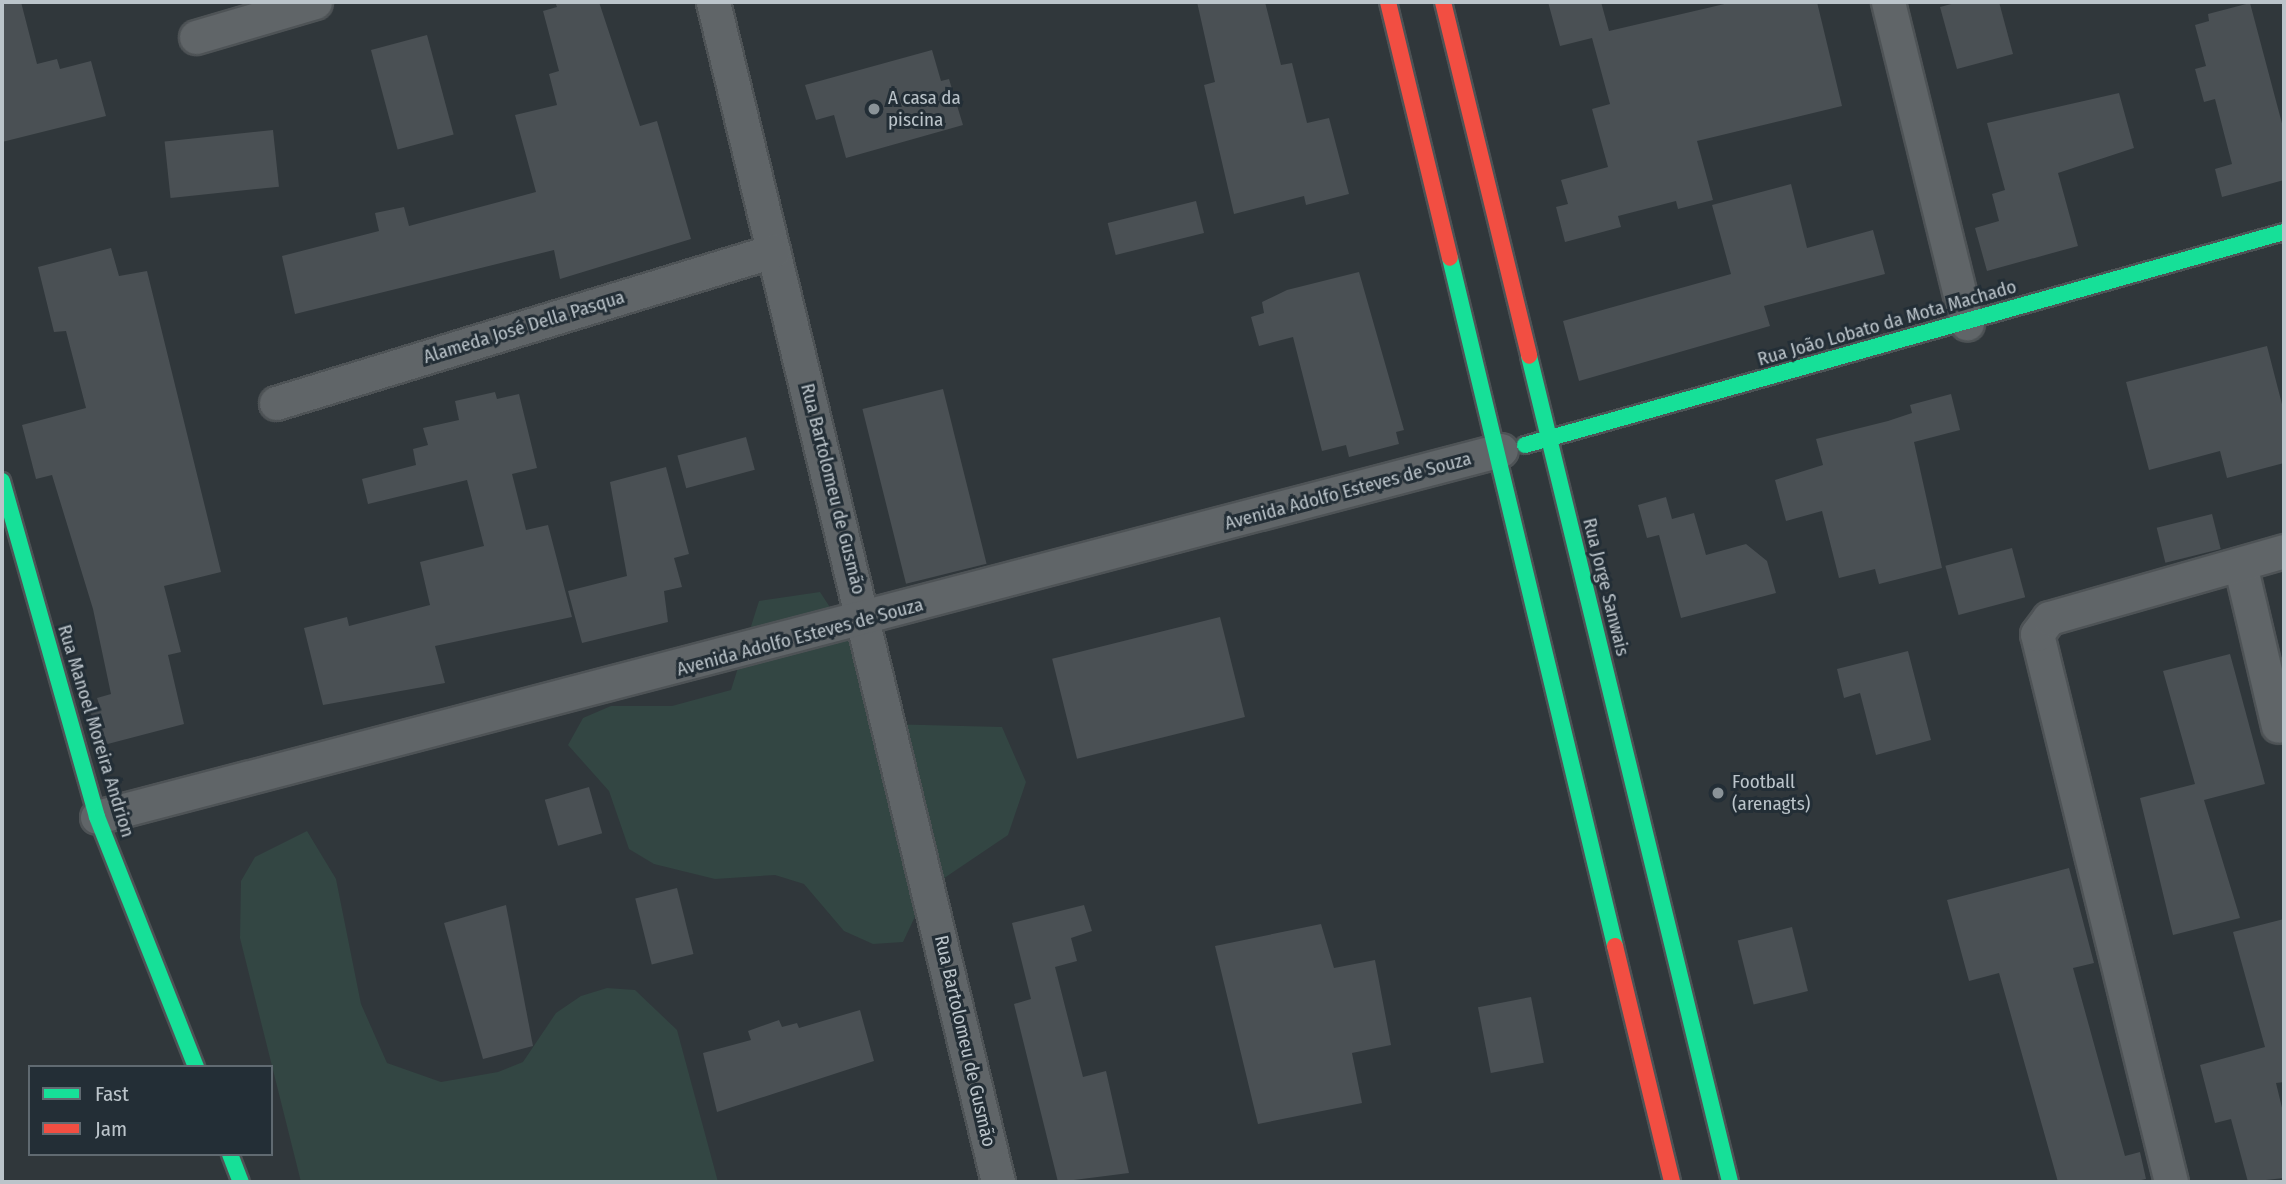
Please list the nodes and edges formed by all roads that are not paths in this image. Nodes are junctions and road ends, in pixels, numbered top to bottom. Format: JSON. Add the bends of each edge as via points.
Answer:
{"nodes":[{"id":1,"x":315,"y":2,"type":"edge"},
{"id":2,"x":713,"y":2,"type":"edge"},
{"id":3,"x":1388,"y":2,"type":"edge"},
{"id":4,"x":1443,"y":2,"type":"edge"},
{"id":5,"x":1888,"y":2,"type":"edge"},
{"id":6,"x":196,"y":37,"type":"dead end"},
{"id":7,"x":2284,"y":232,"type":"edge"},
{"id":8,"x":773,"y":251,"type":"junction"},
{"id":9,"x":1966,"y":323,"type":"junction"},
{"id":10,"x":276,"y":403,"type":"dead end"},
{"id":11,"x":1548,"y":439,"type":"junction"},
{"id":12,"x":1501,"y":450,"type":"junction"},
{"id":13,"x":2,"y":481,"type":"edge"},
{"id":14,"x":2284,"y":551,"type":"edge"},
{"id":15,"x":2240,"y":564,"type":"junction"},
{"id":16,"x":865,"y":621,"type":"junction"},
{"id":17,"x":2278,"y":726,"type":"dead end"},
{"id":18,"x":97,"y":817,"type":"junction"},
{"id":19,"x":194,"y":1065,"type":"edge"},
{"id":20,"x":231,"y":1156,"type":"edge"},
{"id":21,"x":241,"y":1182,"type":"edge"},
{"id":22,"x":998,"y":1182,"type":"edge"},
{"id":23,"x":1672,"y":1182,"type":"edge"},
{"id":24,"x":1730,"y":1182,"type":"edge"},
{"id":25,"x":2171,"y":1182,"type":"edge"}],
"edges":[{"from":1,"to":6,"type":"street"},
{"from":2,"to":8,"type":"street","name":"Rua Bartolomeu de Gusmão"},
{"from":3,"to":12,"type":"main road"},
{"from":4,"to":11,"type":"main road","name":"Rua Jorge Sanwais"},
{"from":5,"to":9,"type":"street"},
{"from":7,"to":9,"type":"main road","name":"Rua João Lobato da Mota Machado"},
{"from":8,"to":10,"type":"street","name":"Alameda José Della Pasqua"},
{"from":8,"to":16,"type":"street","name":"Rua Bartolomeu de Gusmão"},
{"from":9,"to":11,"type":"main road","name":"Rua João Lobato da Mota Machado"},
{"from":11,"to":12,"type":"main road","name":"Rua João Lobato da Mota Machado"},
{"from":11,"to":24,"type":"main road","name":"Rua Jorge Sanwais"},
{"from":12,"to":16,"type":"street","name":"Avenida Adolfo Esteves de Souza"},
{"from":12,"to":23,"type":"main road"},
{"from":13,"to":18,"type":"main road","name":"Rua Manoel Moreira Andrion"},
{"from":14,"to":15,"type":"street"},
{"from":15,"to":17,"type":"street"},
{"from":15,"to":25,"type":"street","via":[[2049,618],[2037,634]]},
{"from":16,"to":18,"type":"street","name":"Avenida Adolfo Esteves de Souza"},
{"from":16,"to":22,"type":"street","name":"Rua Bartolomeu de Gusmão"},
{"from":18,"to":19,"type":"main road","name":"Rua Manoel Moreira Andrion"},
{"from":20,"to":21,"type":"main road"}]}
